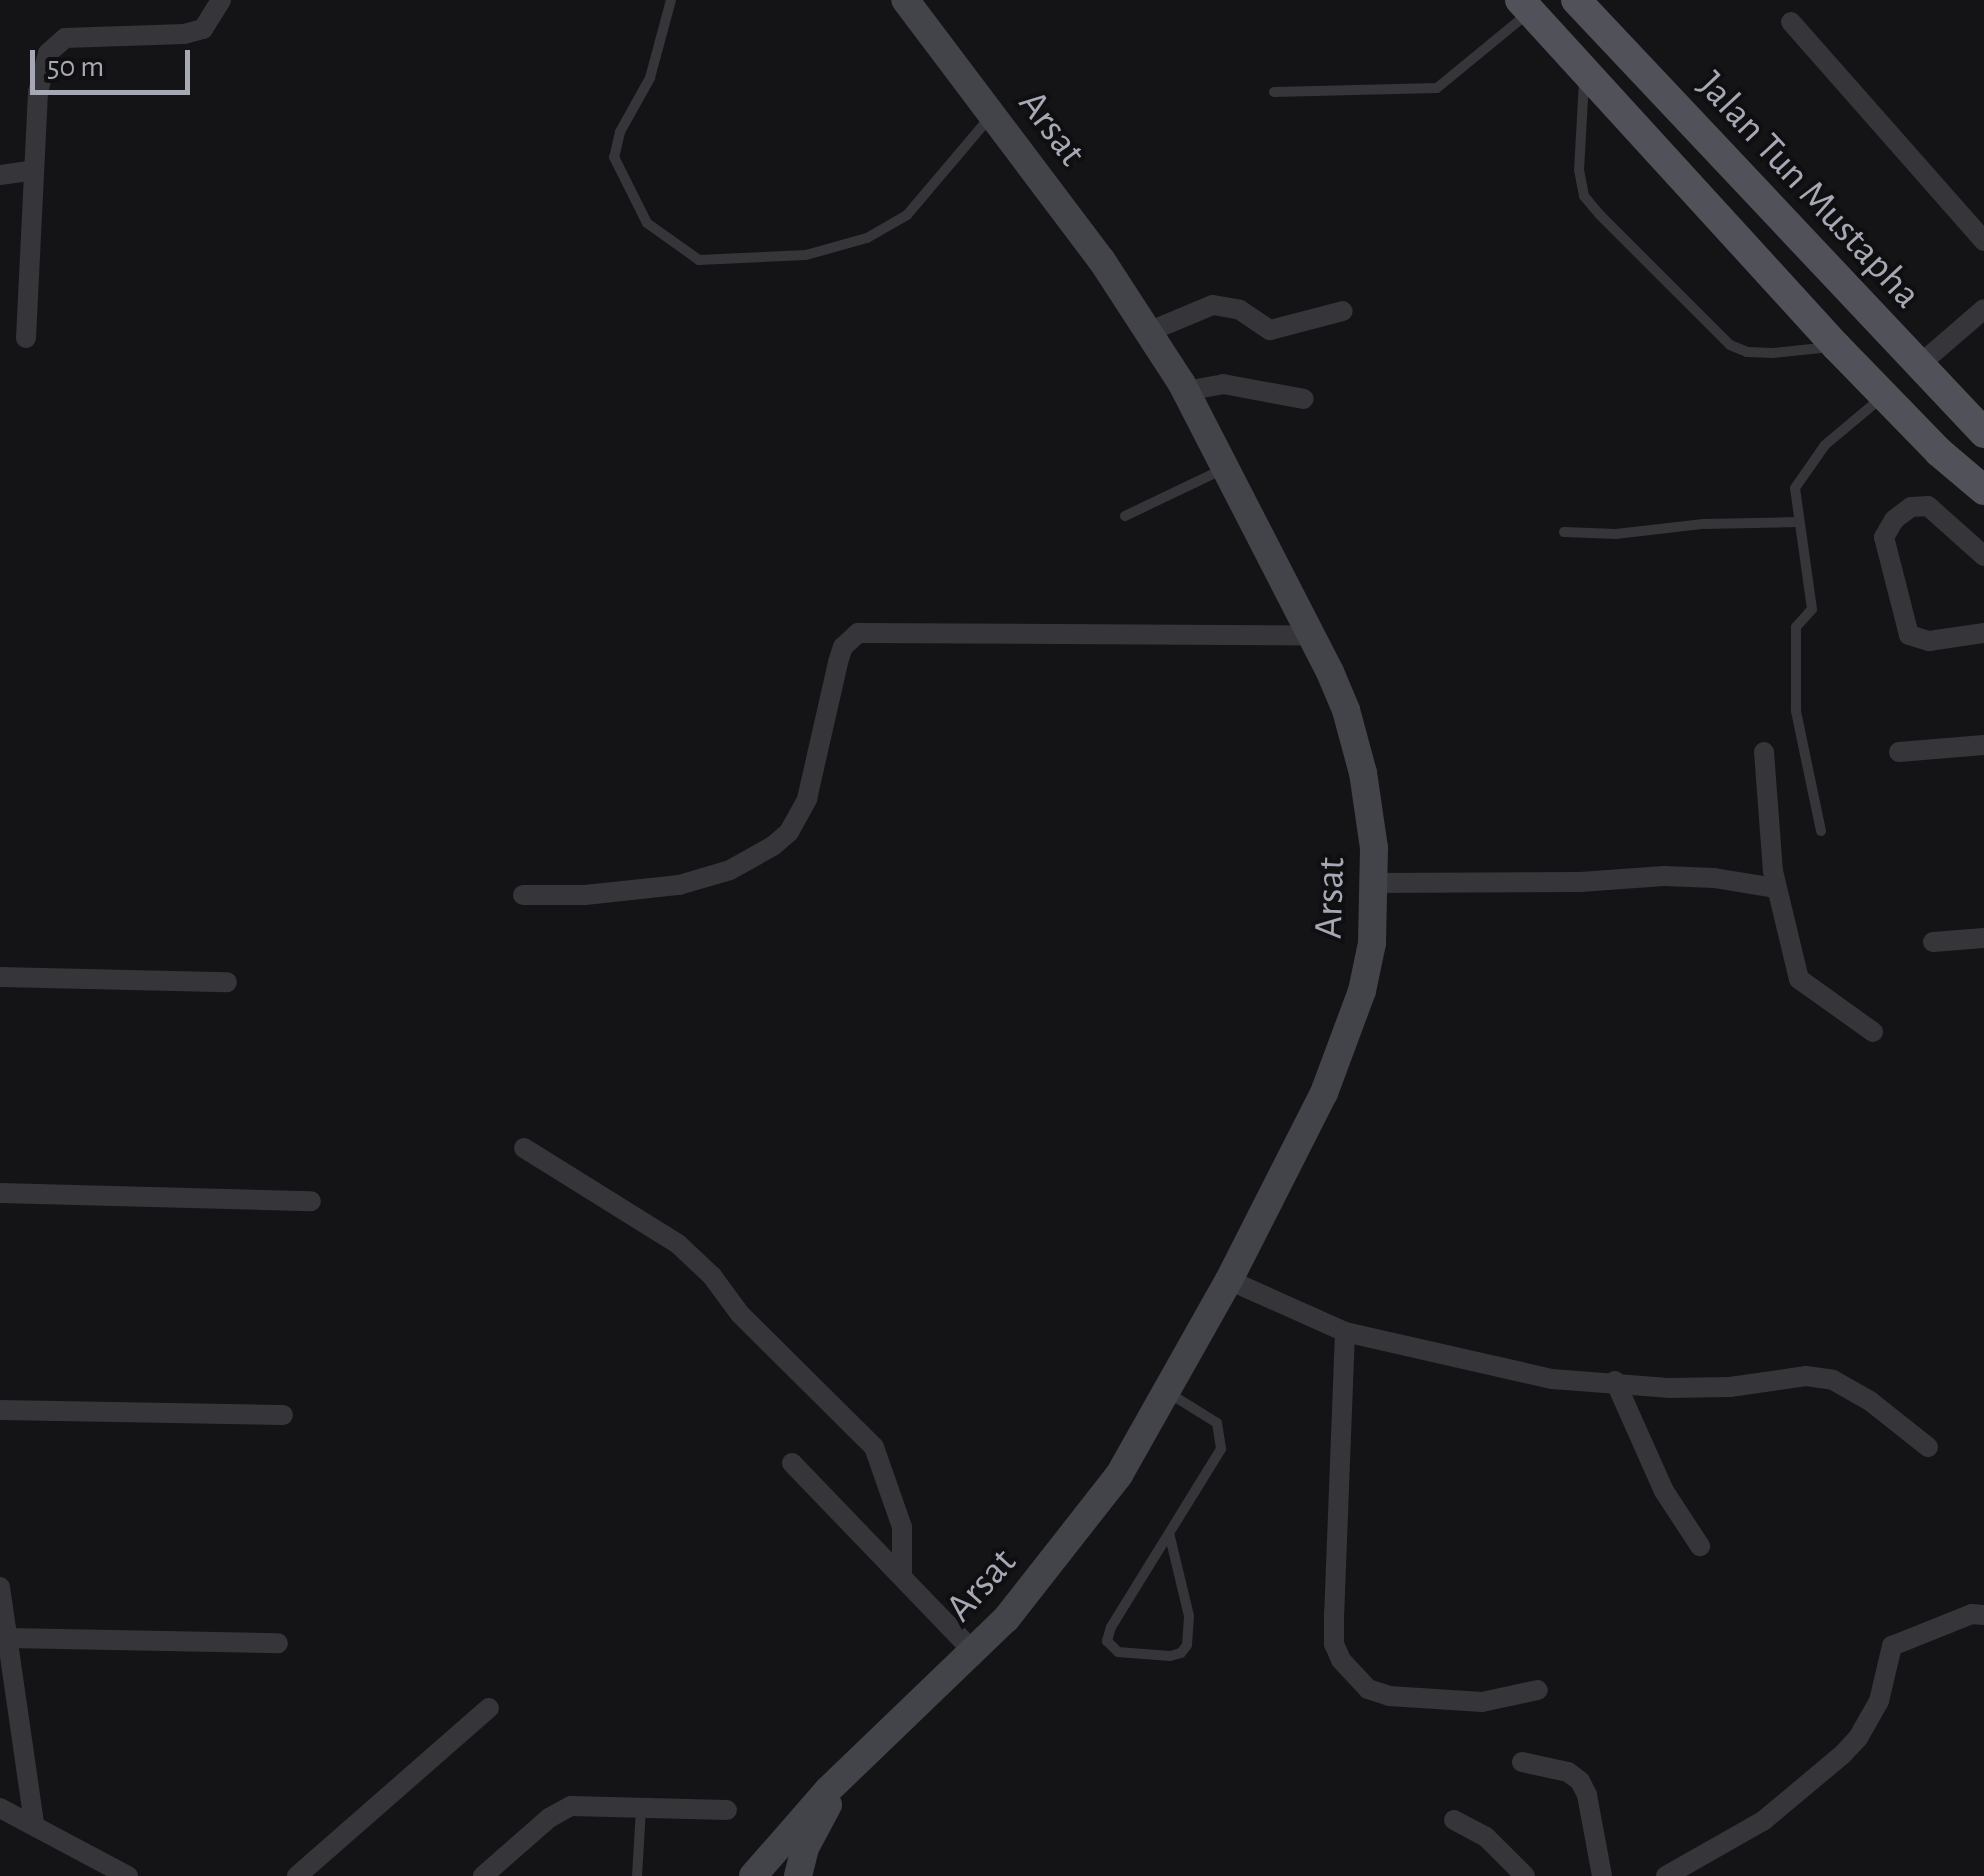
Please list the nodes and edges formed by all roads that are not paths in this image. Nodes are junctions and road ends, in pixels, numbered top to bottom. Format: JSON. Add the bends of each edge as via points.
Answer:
{"nodes":[{"id":1,"x":221,"y":0,"type":"edge"},
{"id":2,"x":671,"y":0,"type":"edge"},
{"id":3,"x":905,"y":0,"type":"edge"},
{"id":4,"x":1576,"y":0,"type":"edge"},
{"id":5,"x":1525,"y":6,"type":"edge"},
{"id":6,"x":1791,"y":22,"type":"dead end"},
{"id":7,"x":1584,"y":70,"type":"junction"},
{"id":8,"x":1274,"y":92,"type":"dead end"},
{"id":9,"x":992,"y":115,"type":"junction"},
{"id":10,"x":34,"y":170,"type":"junction"},
{"id":11,"x":0,"y":175,"type":"edge"},
{"id":12,"x":1984,"y":241,"type":"edge"},
{"id":13,"x":1984,"y":309,"type":"edge"},
{"id":14,"x":1343,"y":311,"type":"dead end"},
{"id":15,"x":1148,"y":332,"type":"junction"},
{"id":16,"x":26,"y":338,"type":"dead end"},
{"id":17,"x":1836,"y":346,"type":"junction"},
{"id":18,"x":1918,"y":366,"type":"junction"},
{"id":19,"x":1185,"y":391,"type":"junction"},
{"id":20,"x":1885,"y":395,"type":"junction"},
{"id":21,"x":1304,"y":399,"type":"dead end"},
{"id":22,"x":1984,"y":433,"type":"edge"},
{"id":23,"x":1227,"y":467,"type":"junction"},
{"id":24,"x":1984,"y":490,"type":"edge"},
{"id":25,"x":1125,"y":516,"type":"dead end"},
{"id":26,"x":1796,"y":522,"type":"junction"},
{"id":27,"x":1564,"y":532,"type":"dead end"},
{"id":28,"x":1984,"y":556,"type":"edge"},
{"id":29,"x":1984,"y":633,"type":"edge"},
{"id":30,"x":1312,"y":635,"type":"junction"},
{"id":31,"x":1984,"y":745,"type":"edge"},
{"id":32,"x":1764,"y":752,"type":"dead end"},
{"id":33,"x":1899,"y":752,"type":"dead end"},
{"id":34,"x":1820,"y":831,"type":"dead end"},
{"id":35,"x":1375,"y":883,"type":"junction"},
{"id":36,"x":1776,"y":888,"type":"junction"},
{"id":37,"x":523,"y":895,"type":"dead end"},
{"id":38,"x":1984,"y":938,"type":"edge"},
{"id":39,"x":1933,"y":942,"type":"dead end"},
{"id":40,"x":0,"y":977,"type":"edge"},
{"id":41,"x":228,"y":982,"type":"dead end"},
{"id":42,"x":1873,"y":1032,"type":"dead end"},
{"id":43,"x":524,"y":1148,"type":"dead end"},
{"id":44,"x":0,"y":1193,"type":"edge"},
{"id":45,"x":311,"y":1201,"type":"dead end"},
{"id":46,"x":1229,"y":1280,"type":"junction"},
{"id":47,"x":1345,"y":1332,"type":"junction"},
{"id":48,"x":1614,"y":1382,"type":"junction"},
{"id":49,"x":1166,"y":1392,"type":"junction"},
{"id":50,"x":0,"y":1410,"type":"edge"},
{"id":51,"x":283,"y":1415,"type":"dead end"},
{"id":52,"x":1928,"y":1448,"type":"dead end"},
{"id":53,"x":792,"y":1463,"type":"dead end"},
{"id":54,"x":1169,"y":1533,"type":"junction"},
{"id":55,"x":1700,"y":1546,"type":"dead end"},
{"id":56,"x":902,"y":1576,"type":"junction"},
{"id":57,"x":0,"y":1588,"type":"edge"},
{"id":58,"x":1984,"y":1615,"type":"edge"},
{"id":59,"x":8,"y":1638,"type":"junction"},
{"id":60,"x":278,"y":1642,"type":"dead end"},
{"id":61,"x":975,"y":1653,"type":"junction"},
{"id":62,"x":1538,"y":1690,"type":"dead end"},
{"id":63,"x":489,"y":1708,"type":"dead end"},
{"id":64,"x":1522,"y":1762,"type":"dead end"},
{"id":65,"x":854,"y":1767,"type":"junction"},
{"id":66,"x":835,"y":1794,"type":"junction"},
{"id":67,"x":0,"y":1808,"type":"edge"},
{"id":68,"x":642,"y":1809,"type":"junction"},
{"id":69,"x":810,"y":1809,"type":"junction"},
{"id":70,"x":726,"y":1810,"type":"dead end"},
{"id":71,"x":1454,"y":1820,"type":"dead end"},
{"id":72,"x":34,"y":1822,"type":"junction"},
{"id":73,"x":128,"y":1876,"type":"edge"},
{"id":74,"x":297,"y":1876,"type":"edge"},
{"id":75,"x":483,"y":1876,"type":"edge"},
{"id":76,"x":637,"y":1876,"type":"edge"},
{"id":77,"x":730,"y":1876,"type":"edge"},
{"id":78,"x":753,"y":1876,"type":"edge"},
{"id":79,"x":798,"y":1876,"type":"edge"},
{"id":80,"x":816,"y":1876,"type":"edge"},
{"id":81,"x":1525,"y":1876,"type":"edge"},
{"id":82,"x":1602,"y":1876,"type":"edge"},
{"id":83,"x":1666,"y":1876,"type":"edge"}],
"edges":[{"from":1,"to":10,"type":"street","via":[[203,29],[65,38],[57,44],[40,80]]},
{"from":2,"to":9,"type":"lane","via":[[650,78],[614,157],[646,223],[699,260],[806,256],[867,238],[906,215]]},
{"from":3,"to":9,"type":"street","name":"Arsat"},
{"from":4,"to":18,"type":"main road","name":"Jalan Tun Mustapha"},
{"from":5,"to":7,"type":"main road"},
{"from":5,"to":8,"type":"lane","via":[[1438,88]]},
{"from":6,"to":12,"type":"street"},
{"from":7,"to":17,"type":"main road"},
{"from":7,"to":17,"type":"lane","via":[[1579,170],[1584,196],[1600,214],[1730,346],[1773,353]]},
{"from":9,"to":15,"type":"street","name":"Arsat"},
{"from":10,"to":11,"type":"street"},
{"from":10,"to":16,"type":"street"},
{"from":13,"to":18,"type":"street"},
{"from":14,"to":15,"type":"street","via":[[1270,330],[1240,310],[1213,305]]},
{"from":15,"to":19,"type":"street","name":"Arsat"},
{"from":17,"to":20,"type":"main road"},
{"from":18,"to":22,"type":"main road","name":"Jalan Tun Mustapha"},
{"from":19,"to":21,"type":"street","via":[[1223,384]]},
{"from":19,"to":23,"type":"street","name":"Arsat"},
{"from":20,"to":24,"type":"main road"},
{"from":20,"to":26,"type":"lane","via":[[1802,472],[1794,488]]},
{"from":23,"to":25,"type":"lane"},
{"from":23,"to":30,"type":"street","name":"Arsat"},
{"from":26,"to":27,"type":"lane"},
{"from":26,"to":34,"type":"lane","via":[[1812,609],[1796,627],[1796,711]]},
{"from":28,"to":29,"type":"street","via":[[1928,506],[1912,507],[1884,537],[1909,635],[1929,641]]},
{"from":30,"to":35,"type":"street","name":"Arsat","via":[[1346,710],[1363,774]]},
{"from":30,"to":37,"type":"street","via":[[858,633],[838,662],[807,799],[773,846],[730,870],[679,885]]},
{"from":31,"to":33,"type":"street"},
{"from":32,"to":36,"type":"street"},
{"from":35,"to":36,"type":"street","via":[[1664,876]]},
{"from":35,"to":46,"type":"street","name":"Arsat","via":[[1372,944],[1346,1041]]},
{"from":36,"to":42,"type":"street","via":[[1798,979]]},
{"from":38,"to":39,"type":"street"},
{"from":40,"to":41,"type":"street"},
{"from":43,"to":56,"type":"street","via":[[678,1244],[874,1447],[902,1527]]},
{"from":44,"to":45,"type":"street"},
{"from":46,"to":47,"type":"street"},
{"from":46,"to":49,"type":"street","name":"Arsat"},
{"from":47,"to":48,"type":"street","via":[[1552,1379]]},
{"from":47,"to":62,"type":"street","via":[[1334,1613],[1341,1660],[1368,1689],[1389,1696],[1482,1702]]},
{"from":48,"to":52,"type":"street","via":[[1668,1388],[1806,1376],[1834,1380]]},
{"from":48,"to":55,"type":"street","via":[[1664,1490]]},
{"from":49,"to":54,"type":"lane","via":[[1217,1423],[1221,1448]]},
{"from":49,"to":61,"type":"street","name":"Arsat","via":[[1119,1475]]},
{"from":50,"to":51,"type":"street"},
{"from":53,"to":56,"type":"street"},
{"from":54,"to":54,"type":"lane","via":[[1111,1627],[1107,1641],[1118,1652],[1170,1656],[1186,1645],[1189,1616]]},
{"from":56,"to":61,"type":"street"},
{"from":57,"to":59,"type":"street"},
{"from":58,"to":83,"type":"street","via":[[1892,1646],[1879,1701],[1843,1754],[1763,1822]]},
{"from":59,"to":60,"type":"street"},
{"from":59,"to":72,"type":"street"},
{"from":61,"to":65,"type":"street","name":"Arsat"},
{"from":63,"to":74,"type":"street"},
{"from":64,"to":82,"type":"street","via":[[1580,1781]]},
{"from":65,"to":66,"type":"street"},
{"from":65,"to":69,"type":"street"},
{"from":66,"to":79,"type":"street","via":[[805,1848]]},
{"from":66,"to":80,"type":"street","via":[[818,1843]]},
{"from":67,"to":72,"type":"street"},
{"from":68,"to":70,"type":"street"},
{"from":68,"to":75,"type":"street","via":[[560,1810]]},
{"from":68,"to":76,"type":"lane"},
{"from":69,"to":77,"type":"street"},
{"from":69,"to":78,"type":"street"},
{"from":71,"to":81,"type":"street","via":[[1486,1837]]},
{"from":72,"to":73,"type":"street"}]}
